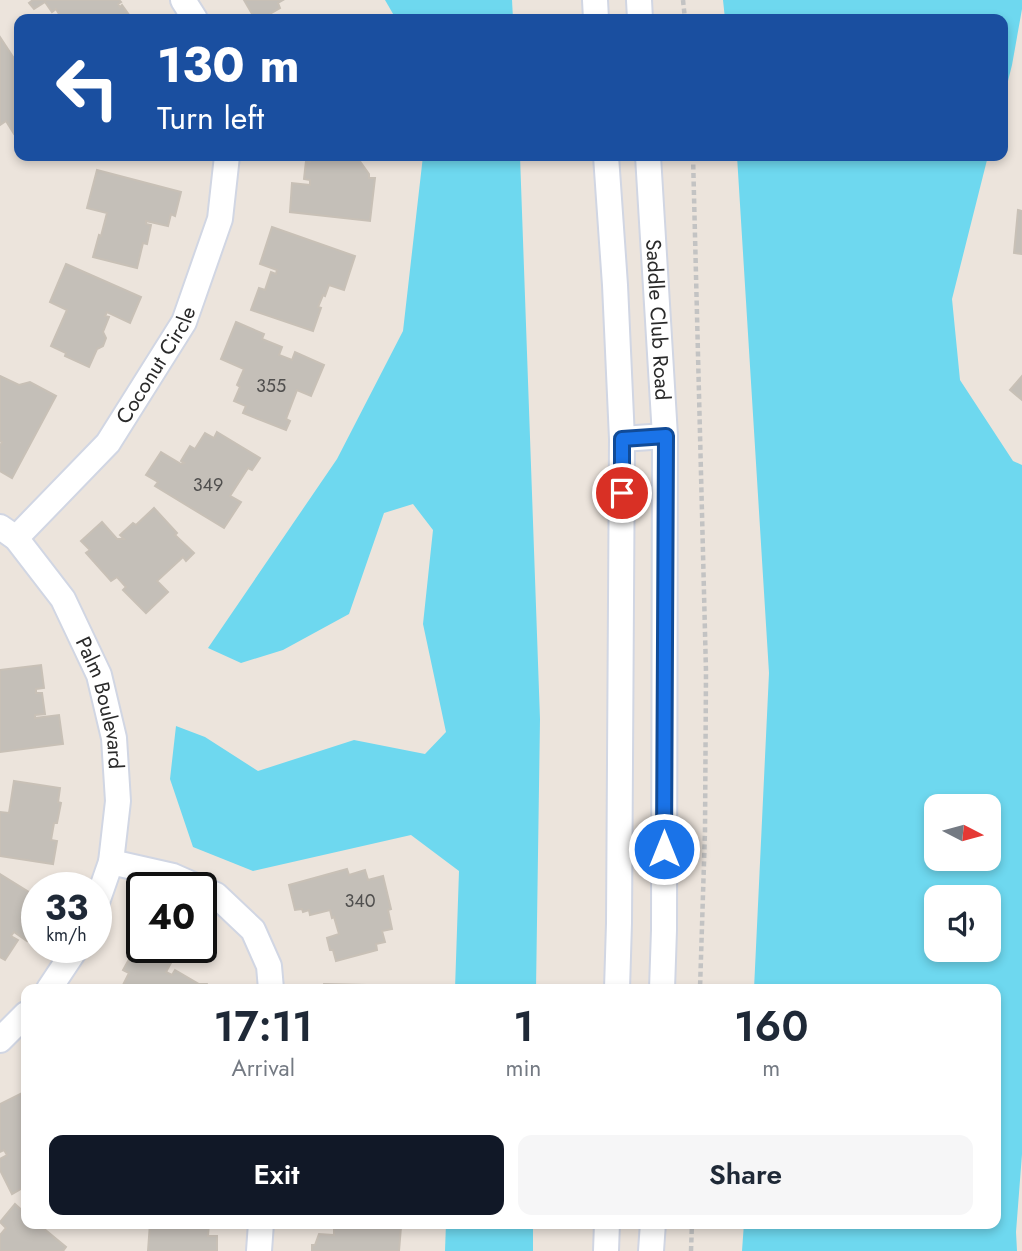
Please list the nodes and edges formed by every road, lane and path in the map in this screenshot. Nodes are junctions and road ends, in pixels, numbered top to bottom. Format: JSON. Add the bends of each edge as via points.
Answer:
{"nodes":[{"id":1,"x":226,"y":161,"type":"edge"},
{"id":2,"x":606,"y":161,"type":"edge"},
{"id":3,"x":649,"y":161,"type":"edge"},
{"id":4,"x":693,"y":161,"type":"edge"},
{"id":5,"x":666,"y":436,"type":"junction"},
{"id":6,"x":622,"y":439,"type":"junction"},
{"id":7,"x":8,"y":533,"type":"edge"},
{"id":8,"x":111,"y":862,"type":"junction"},
{"id":9,"x":108,"y":872,"type":"edge"},
{"id":10,"x":152,"y":872,"type":"edge"},
{"id":11,"x":217,"y":896,"type":"edge"},
{"id":12,"x":66,"y":963,"type":"edge"},
{"id":13,"x":52,"y":984,"type":"edge"},
{"id":14,"x":271,"y":984,"type":"edge"},
{"id":15,"x":617,"y":984,"type":"edge"},
{"id":16,"x":662,"y":984,"type":"edge"},
{"id":17,"x":699,"y":984,"type":"edge"},
{"id":18,"x":21,"y":1019,"type":"edge"},
{"id":19,"x":0,"y":1041,"type":"edge"},
{"id":20,"x":261,"y":1229,"type":"edge"},
{"id":21,"x":607,"y":1229,"type":"edge"},
{"id":22,"x":653,"y":1229,"type":"edge"},
{"id":23,"x":692,"y":1229,"type":"edge"},
{"id":24,"x":259,"y":1251,"type":"edge"},
{"id":25,"x":606,"y":1251,"type":"edge"},
{"id":26,"x":651,"y":1251,"type":"edge"},
{"id":27,"x":691,"y":1251,"type":"edge"}],
"edges":[{"from":1,"to":7,"type":"street","name":"Coconut Circle","via":[[220,219],[184,322],[108,443]]},
{"from":2,"to":6,"type":"street","name":"Saddle Club Road"},
{"from":3,"to":5,"type":"street","name":"Saddle Club Road"},
{"from":4,"to":17,"type":"path","via":[[706,672]]},
{"from":5,"to":6,"type":"street"},
{"from":5,"to":16,"type":"street","name":"Saddle Club Road"},
{"from":6,"to":15,"type":"street","name":"Saddle Club Road"},
{"from":7,"to":8,"type":"street","name":"Palm Boulevard","via":[[62,599],[99,675],[114,738],[118,801]]},
{"from":8,"to":9,"type":"street","name":"Palm Boulevard"},
{"from":8,"to":10,"type":"street"},
{"from":11,"to":14,"type":"street","via":[[253,930],[269,966]]},
{"from":12,"to":13,"type":"street"},
{"from":18,"to":19,"type":"street"},
{"from":20,"to":24,"type":"street"},
{"from":21,"to":25,"type":"street"},
{"from":22,"to":26,"type":"street"},
{"from":23,"to":27,"type":"path"}]}
